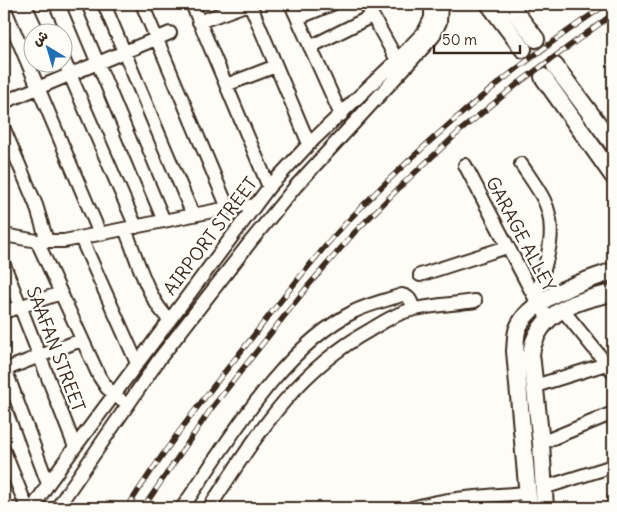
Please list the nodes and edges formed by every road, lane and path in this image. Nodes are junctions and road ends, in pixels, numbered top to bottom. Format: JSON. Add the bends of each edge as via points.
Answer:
{"nodes":[{"id":1,"x":40,"y":4,"type":"edge"},
{"id":2,"x":73,"y":4,"type":"edge"},
{"id":3,"x":104,"y":4,"type":"edge"},
{"id":4,"x":142,"y":4,"type":"edge"},
{"id":5,"x":192,"y":4,"type":"edge"},
{"id":6,"x":249,"y":4,"type":"edge"},
{"id":7,"x":291,"y":4,"type":"edge"},
{"id":8,"x":332,"y":4,"type":"edge"},
{"id":9,"x":366,"y":4,"type":"edge"},
{"id":10,"x":431,"y":4,"type":"edge"},
{"id":11,"x":441,"y":4,"type":"edge"},
{"id":12,"x":489,"y":4,"type":"edge"},
{"id":13,"x":509,"y":4,"type":"edge"},
{"id":14,"x":4,"y":8,"type":"edge"},
{"id":15,"x":372,"y":16,"type":"junction"},
{"id":16,"x":298,"y":18,"type":"junction"},
{"id":17,"x":48,"y":22,"type":"edge"},
{"id":18,"x":199,"y":22,"type":"junction"},
{"id":19,"x":170,"y":34,"type":"dead end"},
{"id":20,"x":156,"y":39,"type":"junction"},
{"id":21,"x":310,"y":47,"type":"junction"},
{"id":22,"x":124,"y":52,"type":"junction"},
{"id":23,"x":397,"y":60,"type":"junction"},
{"id":24,"x":98,"y":63,"type":"junction"},
{"id":25,"x":276,"y":66,"type":"junction"},
{"id":26,"x":555,"y":66,"type":"tunnel mouth"},
{"id":27,"x":70,"y":74,"type":"junction"},
{"id":28,"x":543,"y":77,"type":"tunnel mouth"},
{"id":29,"x":226,"y":85,"type":"junction"},
{"id":30,"x":38,"y":88,"type":"junction"},
{"id":31,"x":4,"y":102,"type":"edge"},
{"id":32,"x":341,"y":115,"type":"junction"},
{"id":33,"x":4,"y":129,"type":"edge"},
{"id":34,"x":309,"y":144,"type":"junction"},
{"id":35,"x":613,"y":144,"type":"edge"},
{"id":36,"x":521,"y":164,"type":"dead end"},
{"id":37,"x":465,"y":165,"type":"dead end"},
{"id":38,"x":613,"y":176,"type":"edge"},
{"id":39,"x":269,"y":187,"type":"junction"},
{"id":40,"x":254,"y":206,"type":"junction"},
{"id":41,"x":228,"y":208,"type":"junction"},
{"id":42,"x":193,"y":215,"type":"junction"},
{"id":43,"x":164,"y":220,"type":"junction"},
{"id":44,"x":131,"y":228,"type":"junction"},
{"id":45,"x":236,"y":230,"type":"junction"},
{"id":46,"x":100,"y":234,"type":"junction"},
{"id":47,"x":4,"y":235,"type":"edge"},
{"id":48,"x":81,"y":238,"type":"junction"},
{"id":49,"x":42,"y":241,"type":"junction"},
{"id":50,"x":251,"y":241,"type":"junction"},
{"id":51,"x":508,"y":246,"type":"junction"},
{"id":52,"x":4,"y":265,"type":"edge"},
{"id":53,"x":613,"y":271,"type":"edge"},
{"id":54,"x":420,"y":275,"type":"dead end"},
{"id":55,"x":61,"y":293,"type":"junction"},
{"id":56,"x":613,"y":293,"type":"edge"},
{"id":57,"x":475,"y":301,"type":"dead end"},
{"id":58,"x":536,"y":302,"type":"junction"},
{"id":59,"x":20,"y":306,"type":"junction"},
{"id":60,"x":414,"y":309,"type":"junction"},
{"id":61,"x":562,"y":309,"type":"junction"},
{"id":62,"x":4,"y":312,"type":"edge"},
{"id":63,"x":548,"y":318,"type":"junction"},
{"id":64,"x":169,"y":319,"type":"junction"},
{"id":65,"x":81,"y":340,"type":"junction"},
{"id":66,"x":39,"y":356,"type":"junction"},
{"id":67,"x":137,"y":363,"type":"junction"},
{"id":68,"x":4,"y":368,"type":"edge"},
{"id":69,"x":609,"y":368,"type":"edge"},
{"id":70,"x":535,"y":386,"type":"junction"},
{"id":71,"x":114,"y":395,"type":"junction"},
{"id":72,"x":128,"y":404,"type":"junction"},
{"id":73,"x":613,"y":413,"type":"edge"},
{"id":74,"x":241,"y":422,"type":"junction"},
{"id":75,"x":258,"y":434,"type":"junction"},
{"id":76,"x":541,"y":443,"type":"junction"},
{"id":77,"x":75,"y":447,"type":"junction"},
{"id":78,"x":4,"y":451,"type":"edge"},
{"id":79,"x":613,"y":466,"type":"edge"},
{"id":80,"x":48,"y":484,"type":"junction"},
{"id":81,"x":486,"y":502,"type":"edge"},
{"id":82,"x":531,"y":502,"type":"edge"},
{"id":83,"x":27,"y":508,"type":"edge"},
{"id":84,"x":34,"y":508,"type":"edge"},
{"id":85,"x":57,"y":508,"type":"edge"},
{"id":86,"x":182,"y":508,"type":"edge"},
{"id":87,"x":209,"y":508,"type":"edge"},
{"id":88,"x":412,"y":508,"type":"edge"}],
"edges":[{"from":1,"to":17,"type":"street"},
{"from":2,"to":24,"type":"street"},
{"from":3,"to":22,"type":"street"},
{"from":4,"to":20,"type":"street"},
{"from":5,"to":18,"type":"street"},
{"from":6,"to":18,"type":"street"},
{"from":6,"to":25,"type":"street"},
{"from":7,"to":16,"type":"street"},
{"from":8,"to":16,"type":"street"},
{"from":9,"to":15,"type":"street"},
{"from":10,"to":23,"type":"street","name":"AIRPORT STREET","via":[[424,32]]},
{"from":11,"to":50,"type":"street","name":"AIRPORT STREET","via":[[440,22],[432,37],[296,186]]},
{"from":12,"to":13,"type":"main road","via":[[529,44]]},
{"from":14,"to":30,"type":"street"},
{"from":15,"to":21,"type":"street"},
{"from":15,"to":23,"type":"street"},
{"from":16,"to":21,"type":"street"},
{"from":18,"to":29,"type":"street"},
{"from":19,"to":20,"type":"street"},
{"from":20,"to":22,"type":"street"},
{"from":20,"to":41,"type":"street"},
{"from":21,"to":32,"type":"street"},
{"from":22,"to":24,"type":"street"},
{"from":22,"to":42,"type":"street"},
{"from":23,"to":32,"type":"street","name":"AIRPORT STREET"},
{"from":24,"to":27,"type":"street"},
{"from":24,"to":43,"type":"street"},
{"from":25,"to":29,"type":"street"},
{"from":25,"to":34,"type":"street"},
{"from":26,"to":35,"type":"main road"},
{"from":27,"to":30,"type":"street"},
{"from":27,"to":44,"type":"street"},
{"from":28,"to":38,"type":"main road"},
{"from":29,"to":39,"type":"street"},
{"from":30,"to":31,"type":"street"},
{"from":30,"to":46,"type":"street"},
{"from":32,"to":34,"type":"street","name":"AIRPORT STREET"},
{"from":33,"to":49,"type":"street","via":[[36,205]]},
{"from":34,"to":39,"type":"street","name":"AIRPORT STREET"},
{"from":36,"to":58,"type":"street","via":[[545,201],[551,225],[550,250]]},
{"from":37,"to":51,"type":"street","name":"GARAGE ALLEY"},
{"from":39,"to":40,"type":"street","name":"AIRPORT STREET"},
{"from":40,"to":41,"type":"street"},
{"from":40,"to":45,"type":"street","name":"AIRPORT STREET"},
{"from":41,"to":42,"type":"street"},
{"from":42,"to":43,"type":"street"},
{"from":43,"to":44,"type":"street"},
{"from":44,"to":46,"type":"street"},
{"from":44,"to":64,"type":"street","via":[[152,296]]},
{"from":45,"to":50,"type":"street"},
{"from":45,"to":64,"type":"street","name":"AIRPORT STREET"},
{"from":46,"to":48,"type":"street"},
{"from":47,"to":49,"type":"street"},
{"from":48,"to":49,"type":"street"},
{"from":48,"to":67,"type":"street"},
{"from":49,"to":55,"type":"street"},
{"from":50,"to":72,"type":"street","name":"AIRPORT STREET"},
{"from":51,"to":54,"type":"street"},
{"from":51,"to":58,"type":"street","name":"GARAGE ALLEY"},
{"from":52,"to":59,"type":"street","name":"SAAFAN STREET"},
{"from":53,"to":58,"type":"main road"},
{"from":55,"to":59,"type":"street"},
{"from":55,"to":65,"type":"street"},
{"from":56,"to":61,"type":"main road"},
{"from":57,"to":60,"type":"street"},
{"from":58,"to":63,"type":"street","name":"GARAGE ALLEY"},
{"from":58,"to":82,"type":"main road","via":[[518,328],[515,351]]},
{"from":59,"to":62,"type":"street"},
{"from":59,"to":66,"type":"street","name":"SAAFAN STREET"},
{"from":60,"to":74,"type":"street","via":[[411,299],[402,295],[355,311],[301,351]]},
{"from":60,"to":75,"type":"street","via":[[380,324],[311,371]]},
{"from":61,"to":63,"type":"main road"},
{"from":61,"to":69,"type":"street"},
{"from":63,"to":70,"type":"main road","via":[[532,345]]},
{"from":64,"to":67,"type":"street","name":"AIRPORT STREET"},
{"from":65,"to":66,"type":"street"},
{"from":65,"to":71,"type":"street","via":[[99,376]]},
{"from":66,"to":68,"type":"street"},
{"from":66,"to":77,"type":"street","name":"SAAFAN STREET"},
{"from":67,"to":71,"type":"street","name":"AIRPORT STREET"},
{"from":68,"to":80,"type":"street"},
{"from":69,"to":70,"type":"street"},
{"from":70,"to":76,"type":"main road"},
{"from":71,"to":72,"type":"street"},
{"from":71,"to":77,"type":"street","name":"AIRPORT STREET"},
{"from":72,"to":85,"type":"street","name":"AIRPORT STREET"},
{"from":73,"to":76,"type":"street"},
{"from":74,"to":75,"type":"street"},
{"from":74,"to":86,"type":"street"},
{"from":75,"to":87,"type":"street"},
{"from":76,"to":82,"type":"main road"},
{"from":77,"to":80,"type":"street","name":"AIRPORT STREET"},
{"from":78,"to":83,"type":"street"},
{"from":79,"to":82,"type":"street"},
{"from":80,"to":84,"type":"street","name":"AIRPORT STREET"},
{"from":81,"to":82,"type":"street"},
{"from":81,"to":88,"type":"street","via":[[428,504]]}]}
